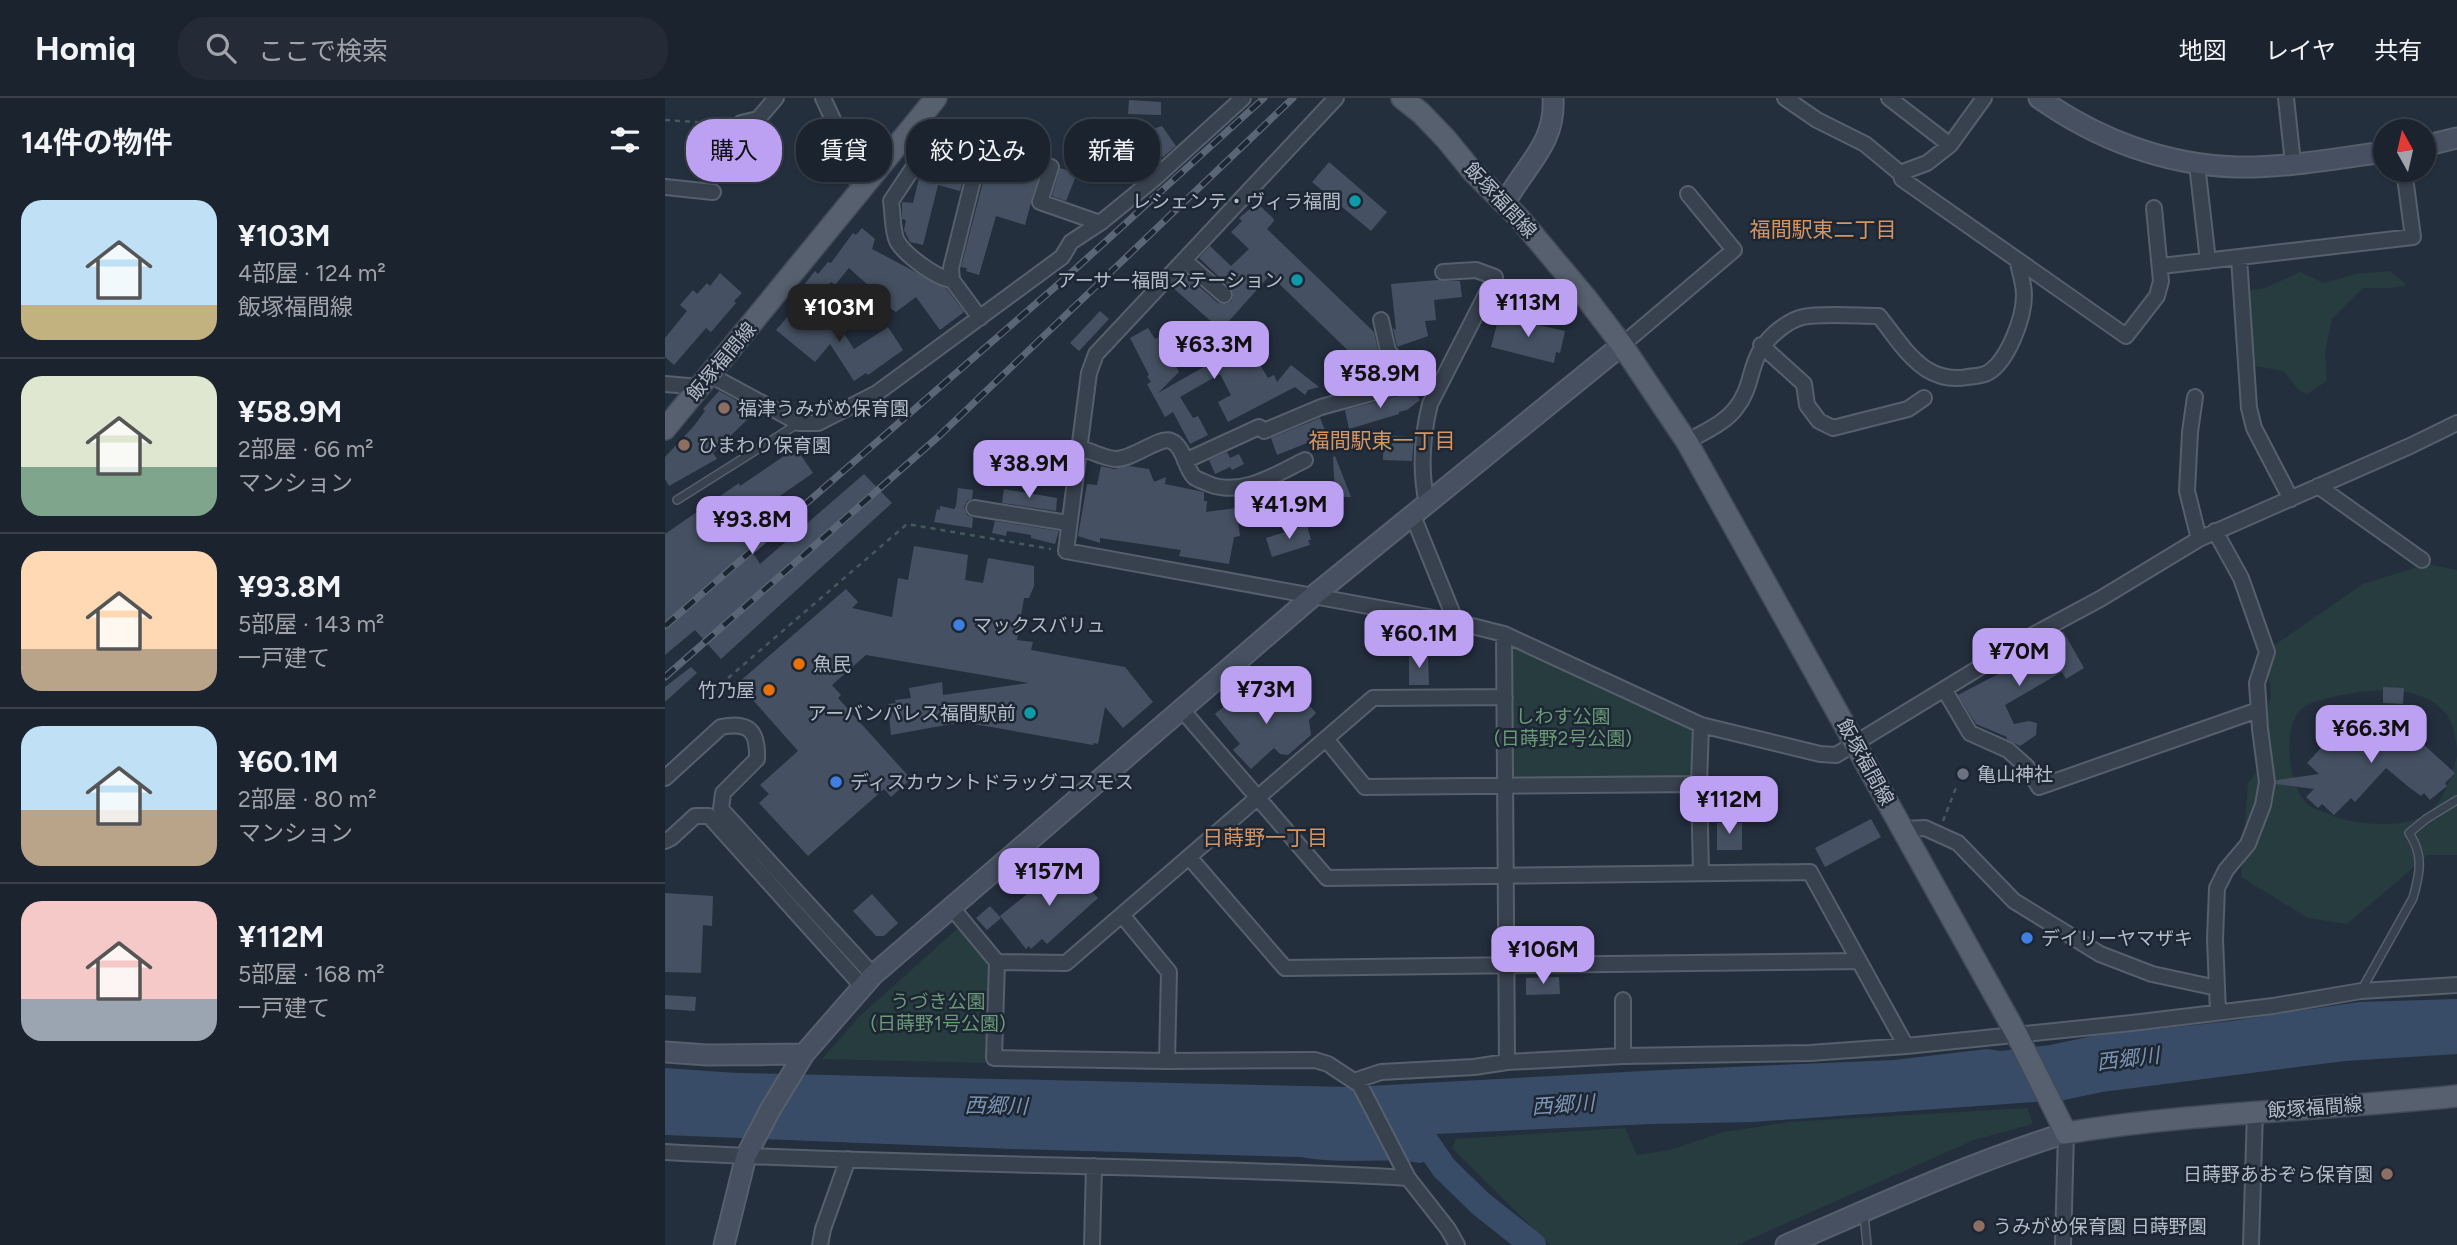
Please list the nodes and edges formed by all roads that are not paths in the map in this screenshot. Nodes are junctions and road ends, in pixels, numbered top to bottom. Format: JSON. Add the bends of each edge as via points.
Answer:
{"nodes":[{"id":1,"x":776,"y":98,"type":"edge"},
{"id":2,"x":823,"y":98,"type":"edge"},
{"id":3,"x":936,"y":98,"type":"edge"},
{"id":4,"x":1243,"y":98,"type":"edge"},
{"id":5,"x":1336,"y":98,"type":"edge"},
{"id":6,"x":1402,"y":98,"type":"edge"},
{"id":7,"x":1553,"y":98,"type":"edge"},
{"id":8,"x":1785,"y":98,"type":"edge"},
{"id":9,"x":1889,"y":98,"type":"edge"},
{"id":10,"x":1984,"y":98,"type":"edge"},
{"id":11,"x":2039,"y":98,"type":"edge"},
{"id":12,"x":2286,"y":98,"type":"edge"},
{"id":13,"x":758,"y":119,"type":"edge"},
{"id":14,"x":2457,"y":138,"type":"edge"},
{"id":15,"x":2436,"y":143,"type":"edge"},
{"id":16,"x":1949,"y":145,"type":"junction"},
{"id":17,"x":2373,"y":153,"type":"edge"},
{"id":18,"x":2293,"y":163,"type":"junction"},
{"id":19,"x":2197,"y":164,"type":"junction"},
{"id":20,"x":1900,"y":173,"type":"junction"},
{"id":21,"x":1160,"y":174,"type":"edge"},
{"id":22,"x":906,"y":178,"type":"edge"},
{"id":23,"x":972,"y":182,"type":"edge"},
{"id":24,"x":1047,"y":182,"type":"edge"},
{"id":25,"x":1150,"y":182,"type":"edge"},
{"id":26,"x":2406,"y":182,"type":"edge"},
{"id":27,"x":665,"y":187,"type":"edge"},
{"id":28,"x":860,"y":190,"type":"junction"},
{"id":29,"x":713,"y":192,"type":"road end"},
{"id":30,"x":1688,"y":194,"type":"dead end"},
{"id":31,"x":1505,"y":203,"type":"junction"},
{"id":32,"x":2154,"y":208,"type":"dead end"},
{"id":33,"x":1100,"y":223,"type":"junction"},
{"id":34,"x":2239,"y":258,"type":"junction"},
{"id":35,"x":1185,"y":261,"type":"junction"},
{"id":36,"x":2208,"y":261,"type":"junction"},
{"id":37,"x":2018,"y":262,"type":"junction"},
{"id":38,"x":2161,"y":266,"type":"junction"},
{"id":39,"x":1443,"y":272,"type":"dead end"},
{"id":40,"x":952,"y":280,"type":"junction"},
{"id":41,"x":1224,"y":295,"type":"dead end"},
{"id":42,"x":980,"y":318,"type":"junction"},
{"id":43,"x":1381,"y":320,"type":"dead end"},
{"id":44,"x":1622,"y":345,"type":"junction"},
{"id":45,"x":1761,"y":345,"type":"junction"},
{"id":46,"x":705,"y":381,"type":"junction"},
{"id":47,"x":1415,"y":382,"type":"junction"},
{"id":48,"x":665,"y":384,"type":"edge"},
{"id":49,"x":1436,"y":389,"type":"junction"},
{"id":50,"x":2195,"y":397,"type":"dead end"},
{"id":51,"x":1924,"y":398,"type":"dead end"},
{"id":52,"x":799,"y":423,"type":"junction"},
{"id":53,"x":2457,"y":423,"type":"edge"},
{"id":54,"x":665,"y":429,"type":"edge"},
{"id":55,"x":1687,"y":442,"type":"junction"},
{"id":56,"x":1079,"y":447,"type":"junction"},
{"id":57,"x":1305,"y":460,"type":"dead end"},
{"id":58,"x":1185,"y":461,"type":"junction"},
{"id":59,"x":2318,"y":486,"type":"junction"},
{"id":60,"x":992,"y":494,"type":"dead end"},
{"id":61,"x":2291,"y":499,"type":"junction"},
{"id":62,"x":677,"y":500,"type":"dead end"},
{"id":63,"x":974,"y":508,"type":"dead end"},
{"id":64,"x":989,"y":510,"type":"junction"},
{"id":65,"x":1420,"y":510,"type":"junction"},
{"id":66,"x":1068,"y":523,"type":"junction"},
{"id":67,"x":2215,"y":531,"type":"junction"},
{"id":68,"x":2199,"y":539,"type":"junction"},
{"id":69,"x":2422,"y":560,"type":"dead end"},
{"id":70,"x":1313,"y":597,"type":"junction"},
{"id":71,"x":1456,"y":622,"type":"junction"},
{"id":72,"x":1504,"y":634,"type":"junction"},
{"id":73,"x":1944,"y":689,"type":"junction"},
{"id":74,"x":1505,"y":697,"type":"junction"},
{"id":75,"x":1183,"y":710,"type":"junction"},
{"id":76,"x":2258,"y":710,"type":"junction"},
{"id":77,"x":1701,"y":725,"type":"junction"},
{"id":78,"x":1326,"y":739,"type":"junction"},
{"id":79,"x":1855,"y":743,"type":"junction"},
{"id":80,"x":665,"y":778,"type":"edge"},
{"id":81,"x":1699,"y":784,"type":"junction"},
{"id":82,"x":1506,"y":786,"type":"junction"},
{"id":83,"x":1258,"y":798,"type":"junction"},
{"id":84,"x":2457,"y":800,"type":"edge"},
{"id":85,"x":1903,"y":829,"type":"junction"},
{"id":86,"x":665,"y":841,"type":"edge"},
{"id":87,"x":1189,"y":857,"type":"junction"},
{"id":88,"x":1701,"y":873,"type":"junction"},
{"id":89,"x":1506,"y":875,"type":"junction"},
{"id":90,"x":953,"y":909,"type":"junction"},
{"id":91,"x":1122,"y":915,"type":"junction"},
{"id":92,"x":1859,"y":961,"type":"junction"},
{"id":93,"x":997,"y":962,"type":"junction"},
{"id":94,"x":1507,"y":965,"type":"junction"},
{"id":95,"x":868,"y":981,"type":"junction"},
{"id":96,"x":2457,"y":985,"type":"edge"},
{"id":97,"x":2217,"y":988,"type":"junction"},
{"id":98,"x":2361,"y":991,"type":"junction"},
{"id":99,"x":1623,"y":1000,"type":"dead end"},
{"id":100,"x":2218,"y":1012,"type":"junction"},
{"id":101,"x":2019,"y":1040,"type":"junction"},
{"id":102,"x":1906,"y":1046,"type":"junction"},
{"id":103,"x":665,"y":1052,"type":"edge"},
{"id":104,"x":1623,"y":1056,"type":"junction"},
{"id":105,"x":1167,"y":1061,"type":"junction"},
{"id":106,"x":799,"y":1062,"type":"junction"},
{"id":107,"x":1507,"y":1062,"type":"junction"},
{"id":108,"x":1357,"y":1083,"type":"junction"},
{"id":109,"x":2457,"y":1096,"type":"edge"},
{"id":110,"x":2255,"y":1111,"type":"junction"},
{"id":111,"x":2066,"y":1133,"type":"junction"},
{"id":112,"x":665,"y":1152,"type":"edge"},
{"id":113,"x":749,"y":1152,"type":"junction"},
{"id":114,"x":848,"y":1159,"type":"junction"},
{"id":115,"x":1094,"y":1166,"type":"junction"},
{"id":116,"x":1408,"y":1178,"type":"junction"},
{"id":117,"x":1863,"y":1212,"type":"junction"},
{"id":118,"x":724,"y":1245,"type":"edge"},
{"id":119,"x":820,"y":1245,"type":"edge"},
{"id":120,"x":1092,"y":1245,"type":"edge"},
{"id":121,"x":1457,"y":1245,"type":"edge"},
{"id":122,"x":1786,"y":1245,"type":"edge"},
{"id":123,"x":1867,"y":1245,"type":"edge"},
{"id":124,"x":2063,"y":1245,"type":"edge"},
{"id":125,"x":2251,"y":1245,"type":"edge"}],
"edges":[{"from":1,"to":13,"type":"street"},
{"from":2,"to":28,"type":"street"},
{"from":3,"to":28,"type":"main road","name":"飯塚福間線"},
{"from":4,"to":21,"type":"street"},
{"from":5,"to":35,"type":"street"},
{"from":6,"to":31,"type":"main road","name":"飯塚福間線"},
{"from":7,"to":31,"type":"street","via":[[1553,122],[1543,145]]},
{"from":8,"to":20,"type":"street","via":[[1865,144]]},
{"from":9,"to":16,"type":"street"},
{"from":10,"to":16,"type":"street"},
{"from":11,"to":19,"type":"street","via":[[2088,130],[2158,156]]},
{"from":12,"to":18,"type":"street"},
{"from":14,"to":15,"type":"street"},
{"from":16,"to":20,"type":"street","via":[[1927,163]]},
{"from":17,"to":18,"type":"street"},
{"from":18,"to":19,"type":"street"},
{"from":19,"to":36,"type":"street"},
{"from":20,"to":37,"type":"street","via":[[1902,179]]},
{"from":22,"to":40,"type":"street","via":[[891,201],[897,240],[921,265]]},
{"from":23,"to":40,"type":"street"},
{"from":24,"to":33,"type":"street","via":[[1040,202]]},
{"from":25,"to":33,"type":"street"},
{"from":26,"to":34,"type":"street","via":[[2413,237]]},
{"from":27,"to":29,"type":"street"},
{"from":28,"to":46,"type":"main road","name":"飯塚福間線"},
{"from":30,"to":44,"type":"street","via":[[1734,250]]},
{"from":31,"to":44,"type":"main road","name":"飯塚福間線"},
{"from":32,"to":38,"type":"street"},
{"from":33,"to":42,"type":"street"},
{"from":34,"to":36,"type":"street"},
{"from":34,"to":61,"type":"street","via":[[2249,408],[2254,428]]},
{"from":35,"to":41,"type":"street"},
{"from":35,"to":56,"type":"street","via":[[1096,354]]},
{"from":36,"to":38,"type":"street"},
{"from":37,"to":38,"type":"street","via":[[2126,337],[2157,296]]},
{"from":37,"to":45,"type":"street","via":[[2024,295],[2021,315],[2012,342],[1988,373],[1951,378],[1926,369],[1906,352],[1879,316],[1803,317],[1783,326]]},
{"from":39,"to":49,"type":"street","via":[[1476,270],[1495,277]]},
{"from":40,"to":42,"type":"street"},
{"from":42,"to":52,"type":"street","via":[[877,393],[818,423]]},
{"from":43,"to":47,"type":"street","via":[[1388,351]]},
{"from":44,"to":55,"type":"main road","name":"飯塚福間線"},
{"from":44,"to":65,"type":"street"},
{"from":45,"to":51,"type":"street","via":[[1804,383],[1807,405],[1819,421],[1833,428],[1908,409]]},
{"from":45,"to":55,"type":"street","via":[[1735,409]]},
{"from":46,"to":48,"type":"street"},
{"from":46,"to":52,"type":"street"},
{"from":46,"to":54,"type":"main road","name":"飯塚福間線"},
{"from":47,"to":49,"type":"street"},
{"from":47,"to":58,"type":"street","via":[[1321,407],[1263,430],[1259,427]]},
{"from":49,"to":65,"type":"street","via":[[1426,421]]},
{"from":50,"to":68,"type":"street","via":[[2187,491]]},
{"from":52,"to":62,"type":"lane"},
{"from":53,"to":59,"type":"street"},
{"from":55,"to":79,"type":"main road","name":"飯塚福間線"},
{"from":56,"to":58,"type":"street","via":[[1115,459],[1171,441]]},
{"from":56,"to":66,"type":"street"},
{"from":57,"to":58,"type":"street","via":[[1233,489],[1194,477]]},
{"from":59,"to":61,"type":"street"},
{"from":59,"to":69,"type":"street"},
{"from":60,"to":64,"type":"street"},
{"from":61,"to":67,"type":"street"},
{"from":63,"to":64,"type":"street"},
{"from":64,"to":66,"type":"street"},
{"from":65,"to":70,"type":"street"},
{"from":65,"to":71,"type":"street"},
{"from":66,"to":70,"type":"street","via":[[1066,551]]},
{"from":67,"to":68,"type":"street"},
{"from":67,"to":76,"type":"street","via":[[2241,578],[2267,652],[2257,683]]},
{"from":68,"to":73,"type":"street"},
{"from":70,"to":71,"type":"street"},
{"from":70,"to":75,"type":"street"},
{"from":71,"to":72,"type":"street"},
{"from":72,"to":74,"type":"street"},
{"from":72,"to":77,"type":"street"},
{"from":73,"to":76,"type":"street","via":[[1970,733],[2008,750],[2027,767],[2039,787]]},
{"from":73,"to":79,"type":"street"},
{"from":74,"to":78,"type":"street","via":[[1373,698]]},
{"from":74,"to":82,"type":"street"},
{"from":75,"to":83,"type":"street"},
{"from":75,"to":90,"type":"street"},
{"from":76,"to":97,"type":"street","via":[[2267,782],[2248,844],[2217,888]]},
{"from":77,"to":79,"type":"street","via":[[1820,754],[1836,755]]},
{"from":77,"to":81,"type":"street"},
{"from":78,"to":82,"type":"street","via":[[1365,787]]},
{"from":78,"to":83,"type":"street"},
{"from":79,"to":85,"type":"main road","name":"飯塚福間線"},
{"from":80,"to":95,"type":"street","via":[[721,727],[746,726],[755,734],[757,760],[723,793],[722,809]]},
{"from":81,"to":82,"type":"street"},
{"from":81,"to":88,"type":"street"},
{"from":82,"to":89,"type":"street"},
{"from":83,"to":87,"type":"street"},
{"from":83,"to":89,"type":"street","via":[[1327,878]]},
{"from":84,"to":98,"type":"lane","via":[[2409,833],[2421,857],[2413,898]]},
{"from":85,"to":97,"type":"street","via":[[1925,828],[1958,843],[2014,901],[2100,954],[2152,974]]},
{"from":85,"to":101,"type":"main road","name":"飯塚福間線"},
{"from":86,"to":95,"type":"street","via":[[695,816],[709,816]]},
{"from":87,"to":91,"type":"street"},
{"from":87,"to":94,"type":"street","via":[[1285,968]]},
{"from":88,"to":89,"type":"street"},
{"from":88,"to":92,"type":"street","via":[[1810,872]]},
{"from":89,"to":94,"type":"street"},
{"from":90,"to":93,"type":"street"},
{"from":90,"to":95,"type":"street"},
{"from":91,"to":93,"type":"street","via":[[1066,963]]},
{"from":91,"to":105,"type":"street","via":[[1170,972]]},
{"from":92,"to":94,"type":"street"},
{"from":92,"to":102,"type":"street"},
{"from":93,"to":105,"type":"street","via":[[994,1058]]},
{"from":94,"to":107,"type":"street"},
{"from":95,"to":106,"type":"street"},
{"from":96,"to":98,"type":"street"},
{"from":97,"to":100,"type":"street"},
{"from":98,"to":100,"type":"street"},
{"from":99,"to":104,"type":"street"},
{"from":100,"to":101,"type":"street"},
{"from":101,"to":102,"type":"street"},
{"from":101,"to":111,"type":"main road","name":"飯塚福間線"},
{"from":102,"to":104,"type":"street"},
{"from":103,"to":106,"type":"street"},
{"from":104,"to":107,"type":"street"},
{"from":105,"to":108,"type":"street","via":[[1315,1060]]},
{"from":106,"to":113,"type":"street"},
{"from":107,"to":108,"type":"street","via":[[1381,1072]]},
{"from":108,"to":116,"type":"street"},
{"from":109,"to":110,"type":"main road","name":"飯塚福間線"},
{"from":110,"to":111,"type":"main road","name":"飯塚福間線"},
{"from":110,"to":125,"type":"street"},
{"from":111,"to":117,"type":"street","via":[[2000,1153]]},
{"from":111,"to":124,"type":"street"},
{"from":112,"to":113,"type":"street"},
{"from":113,"to":114,"type":"street"},
{"from":113,"to":118,"type":"street"},
{"from":114,"to":115,"type":"street"},
{"from":114,"to":119,"type":"street"},
{"from":115,"to":116,"type":"street"},
{"from":115,"to":120,"type":"street"},
{"from":116,"to":121,"type":"street"},
{"from":117,"to":122,"type":"street"},
{"from":117,"to":123,"type":"lane"}]}
